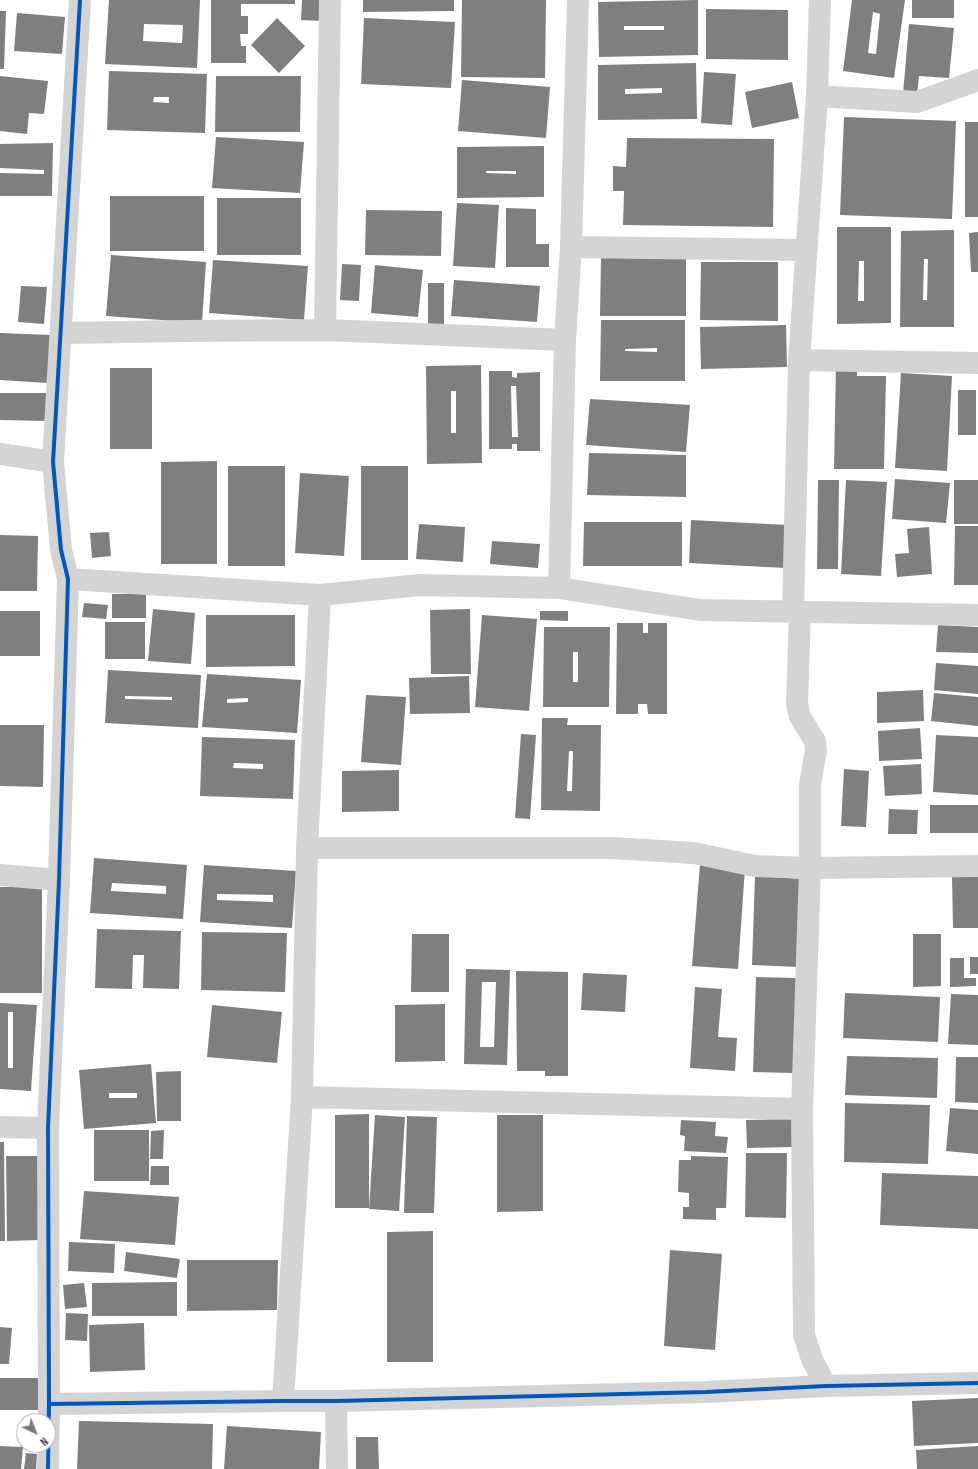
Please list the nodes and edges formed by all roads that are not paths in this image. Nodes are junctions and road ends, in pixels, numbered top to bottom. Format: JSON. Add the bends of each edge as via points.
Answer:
{"nodes":[{"id":1,"x":80,"y":0,"type":"edge"},
{"id":2,"x":330,"y":0,"type":"edge"},
{"id":3,"x":578,"y":0,"type":"edge"},
{"id":4,"x":820,"y":0,"type":"edge"},
{"id":5,"x":978,"y":80,"type":"edge"},
{"id":6,"x":817,"y":96,"type":"junction"},
{"id":7,"x":571,"y":246,"type":"junction"},
{"id":8,"x":806,"y":250,"type":"junction"},
{"id":9,"x":325,"y":330,"type":"junction"},
{"id":10,"x":61,"y":333,"type":"junction"},
{"id":11,"x":565,"y":340,"type":"junction"},
{"id":12,"x":800,"y":360,"type":"junction"},
{"id":13,"x":978,"y":363,"type":"edge"},
{"id":14,"x":0,"y":454,"type":"edge"},
{"id":15,"x":53,"y":462,"type":"junction"},
{"id":16,"x":68,"y":579,"type":"junction"},
{"id":17,"x":559,"y":588,"type":"junction"},
{"id":18,"x":320,"y":596,"type":"junction"},
{"id":19,"x":796,"y":612,"type":"junction"},
{"id":20,"x":978,"y":615,"type":"edge"},
{"id":21,"x":307,"y":848,"type":"junction"},
{"id":22,"x":978,"y":866,"type":"edge"},
{"id":23,"x":810,"y":868,"type":"junction"},
{"id":24,"x":0,"y":875,"type":"edge"},
{"id":25,"x":59,"y":880,"type":"junction"},
{"id":26,"x":302,"y":1097,"type":"junction"},
{"id":27,"x":802,"y":1109,"type":"junction"},
{"id":28,"x":0,"y":1127,"type":"edge"},
{"id":29,"x":48,"y":1128,"type":"junction"},
{"id":30,"x":978,"y":1383,"type":"edge"},
{"id":31,"x":826,"y":1386,"type":"junction"},
{"id":32,"x":283,"y":1401,"type":"junction"},
{"id":33,"x":336,"y":1401,"type":"junction"},
{"id":34,"x":49,"y":1404,"type":"junction"},
{"id":35,"x":48,"y":1469,"type":"edge"},
{"id":36,"x":338,"y":1469,"type":"edge"}],
"edges":[{"from":1,"to":10,"type":"street"},
{"from":2,"to":9,"type":"street"},
{"from":3,"to":7,"type":"street"},
{"from":4,"to":6,"type":"street"},
{"from":5,"to":6,"type":"street","via":[[917,102]]},
{"from":6,"to":8,"type":"street"},
{"from":7,"to":8,"type":"street"},
{"from":7,"to":11,"type":"street"},
{"from":8,"to":12,"type":"street"},
{"from":9,"to":10,"type":"street"},
{"from":9,"to":11,"type":"street"},
{"from":10,"to":15,"type":"street"},
{"from":11,"to":17,"type":"street"},
{"from":12,"to":13,"type":"street"},
{"from":12,"to":19,"type":"street"},
{"from":14,"to":15,"type":"street"},
{"from":15,"to":16,"type":"street","via":[[61,550]]},
{"from":16,"to":18,"type":"street"},
{"from":16,"to":25,"type":"street"},
{"from":17,"to":18,"type":"street","via":[[420,585]]},
{"from":17,"to":19,"type":"street","via":[[700,610]]},
{"from":18,"to":21,"type":"street"},
{"from":19,"to":20,"type":"street"},
{"from":19,"to":23,"type":"street","via":[[797,704],[800,717],[815,741],[816,750],[810,784]]},
{"from":21,"to":23,"type":"street","via":[[612,848],[694,853],[755,866]]},
{"from":21,"to":26,"type":"street"},
{"from":22,"to":23,"type":"street"},
{"from":23,"to":27,"type":"street"},
{"from":24,"to":25,"type":"street"},
{"from":25,"to":29,"type":"street"},
{"from":26,"to":27,"type":"street"},
{"from":26,"to":32,"type":"street"},
{"from":27,"to":31,"type":"street","via":[[804,1335],[812,1359]]},
{"from":28,"to":29,"type":"street"},
{"from":29,"to":34,"type":"street"},
{"from":30,"to":31,"type":"street"},
{"from":31,"to":33,"type":"street","via":[[706,1392]]},
{"from":32,"to":33,"type":"street"},
{"from":32,"to":34,"type":"street"},
{"from":33,"to":36,"type":"street"},
{"from":34,"to":35,"type":"street"}]}
